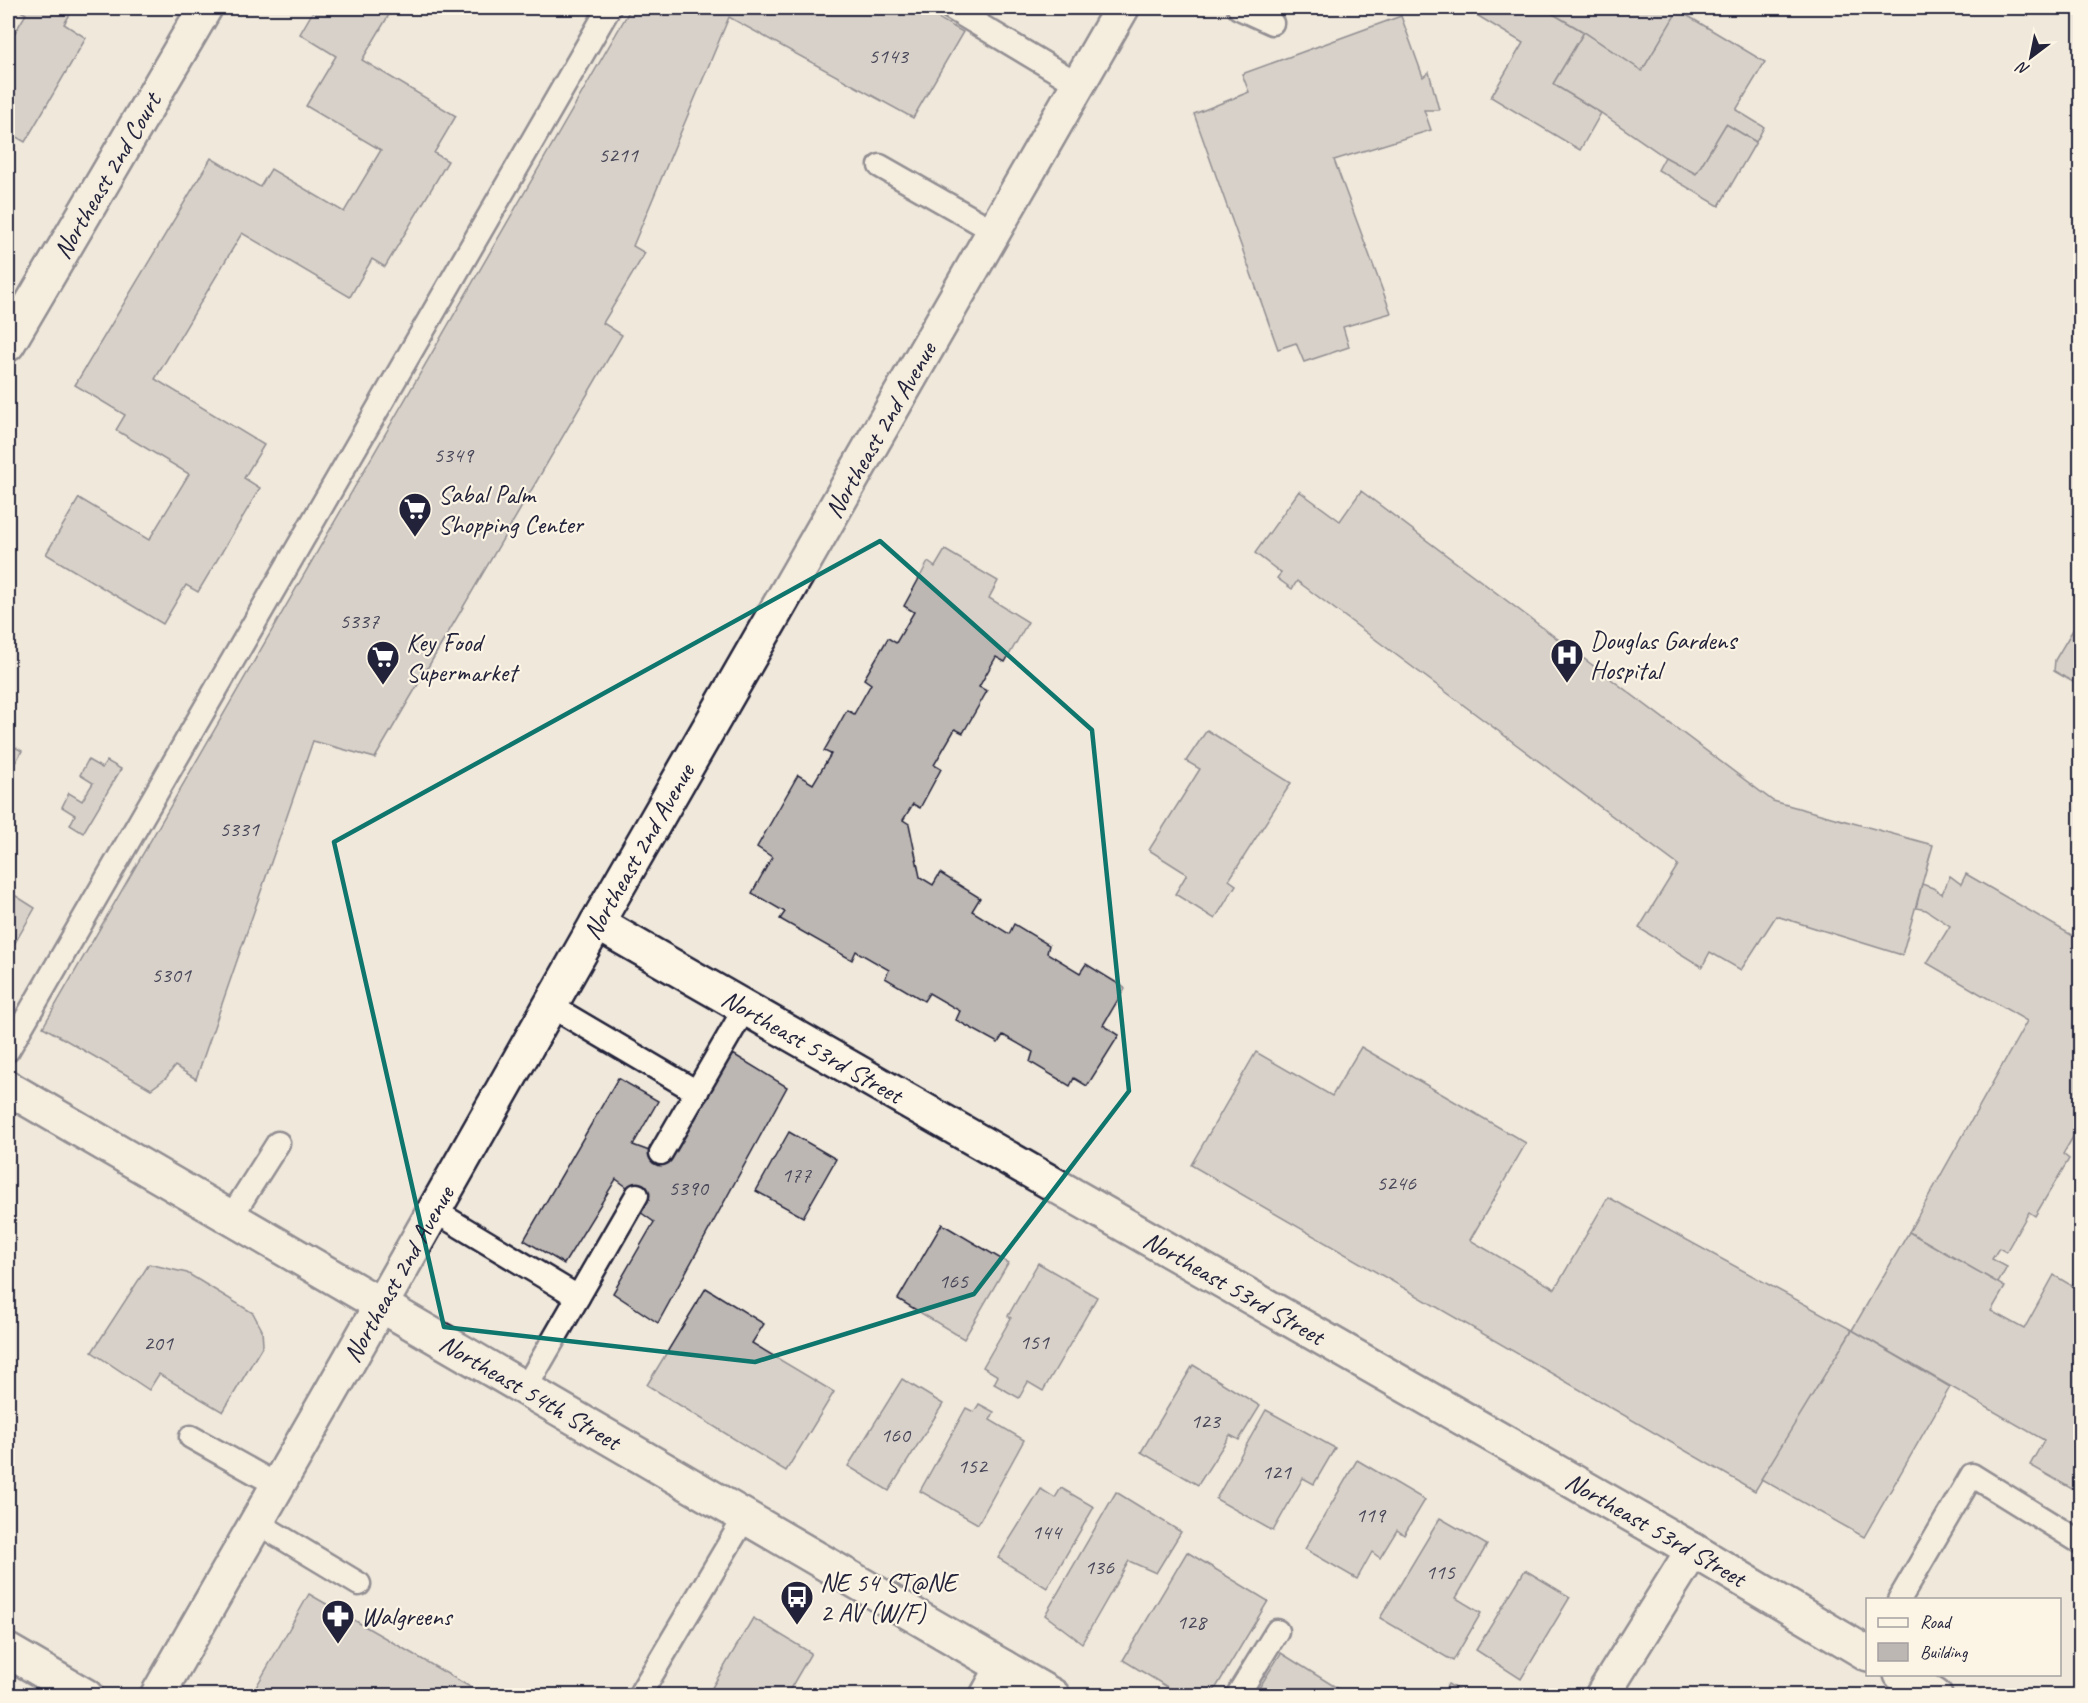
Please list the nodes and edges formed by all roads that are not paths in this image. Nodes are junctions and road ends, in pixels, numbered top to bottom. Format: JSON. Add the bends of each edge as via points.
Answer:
{"nodes":[{"id":1,"x":205,"y":8,"type":"edge"},
{"id":2,"x":609,"y":8,"type":"edge"},
{"id":3,"x":951,"y":8,"type":"edge"},
{"id":4,"x":1122,"y":8,"type":"edge"},
{"id":5,"x":1239,"y":8,"type":"edge"},
{"id":6,"x":1272,"y":23,"type":"dead end"},
{"id":7,"x":1078,"y":84,"type":"junction"},
{"id":8,"x":880,"y":166,"type":"dead end"},
{"id":9,"x":994,"y":231,"type":"junction"},
{"id":10,"x":8,"y":344,"type":"edge"},
{"id":11,"x":597,"y":923,"type":"junction"},
{"id":12,"x":551,"y":1006,"type":"junction"},
{"id":13,"x":745,"y":1008,"type":"junction"},
{"id":14,"x":8,"y":1050,"type":"edge"},
{"id":15,"x":8,"y":1088,"type":"edge"},
{"id":16,"x":697,"y":1092,"type":"junction"},
{"id":17,"x":278,"y":1143,"type":"dead end"},
{"id":18,"x":661,"y":1153,"type":"dead end"},
{"id":19,"x":637,"y":1195,"type":"dead end"},
{"id":20,"x":433,"y":1210,"type":"junction"},
{"id":21,"x":231,"y":1217,"type":"junction"},
{"id":22,"x":578,"y":1296,"type":"junction"},
{"id":23,"x":380,"y":1304,"type":"junction"},
{"id":24,"x":525,"y":1389,"type":"junction"},
{"id":25,"x":191,"y":1437,"type":"dead end"},
{"id":26,"x":277,"y":1485,"type":"junction"},
{"id":27,"x":745,"y":1517,"type":"junction"},
{"id":28,"x":256,"y":1522,"type":"junction"},
{"id":29,"x":2080,"y":1542,"type":"edge"},
{"id":30,"x":1693,"y":1550,"type":"junction"},
{"id":31,"x":359,"y":1584,"type":"dead end"},
{"id":32,"x":1900,"y":1598,"type":"edge"},
{"id":33,"x":1277,"y":1631,"type":"dead end"},
{"id":34,"x":8,"y":1651,"type":"edge"},
{"id":35,"x":1866,"y":1653,"type":"edge"},
{"id":36,"x":1004,"y":1666,"type":"junction"},
{"id":37,"x":1904,"y":1676,"type":"edge"},
{"id":38,"x":86,"y":1695,"type":"edge"},
{"id":39,"x":157,"y":1695,"type":"edge"},
{"id":40,"x":639,"y":1695,"type":"edge"},
{"id":41,"x":987,"y":1695,"type":"edge"},
{"id":42,"x":1053,"y":1695,"type":"edge"},
{"id":43,"x":1237,"y":1695,"type":"edge"},
{"id":44,"x":1602,"y":1695,"type":"edge"},
{"id":45,"x":1935,"y":1695,"type":"edge"}],
"edges":[{"from":1,"to":10,"type":"main road","name":"Northeast 2nd Court"},
{"from":2,"to":14,"type":"lane"},
{"from":3,"to":7,"type":"lane"},
{"from":4,"to":7,"type":"main road","name":"Northeast 2nd Avenue"},
{"from":5,"to":6,"type":"lane"},
{"from":7,"to":9,"type":"main road","name":"Northeast 2nd Avenue"},
{"from":8,"to":9,"type":"lane"},
{"from":9,"to":11,"type":"main road","name":"Northeast 2nd Avenue"},
{"from":11,"to":12,"type":"main road","name":"Northeast 2nd Avenue"},
{"from":11,"to":13,"type":"main road","name":"Northeast 53rd Street"},
{"from":12,"to":16,"type":"lane"},
{"from":12,"to":20,"type":"main road","name":"Northeast 2nd Avenue"},
{"from":13,"to":16,"type":"lane"},
{"from":13,"to":30,"type":"main road","name":"Northeast 53rd Street"},
{"from":15,"to":21,"type":"main road","name":"Northeast 54th Street"},
{"from":16,"to":18,"type":"lane"},
{"from":17,"to":21,"type":"lane"},
{"from":19,"to":22,"type":"lane"},
{"from":20,"to":22,"type":"lane"},
{"from":20,"to":23,"type":"main road","name":"Northeast 2nd Avenue"},
{"from":21,"to":23,"type":"main road","name":"Northeast 54th Street"},
{"from":22,"to":24,"type":"lane"},
{"from":23,"to":24,"type":"main road","name":"Northeast 54th Street"},
{"from":23,"to":26,"type":"main road","name":"Northeast 2nd Avenue"},
{"from":24,"to":27,"type":"main road","name":"Northeast 54th Street"},
{"from":25,"to":26,"type":"lane"},
{"from":26,"to":28,"type":"main road","name":"Northeast 2nd Avenue"},
{"from":27,"to":36,"type":"main road","name":"Northeast 54th Street"},
{"from":27,"to":40,"type":"lane"},
{"from":28,"to":31,"type":"lane"},
{"from":28,"to":39,"type":"main road","name":"Northeast 2nd Avenue"},
{"from":29,"to":32,"type":"lane","via":[[1972,1475]]},
{"from":30,"to":35,"type":"main road","name":"Northeast 53rd Street"},
{"from":30,"to":44,"type":"main road"},
{"from":33,"to":43,"type":"lane"},
{"from":34,"to":38,"type":"main road"},
{"from":36,"to":41,"type":"main road"},
{"from":36,"to":42,"type":"main road","name":"Northeast 54th Street"},
{"from":37,"to":45,"type":"main road"}]}
